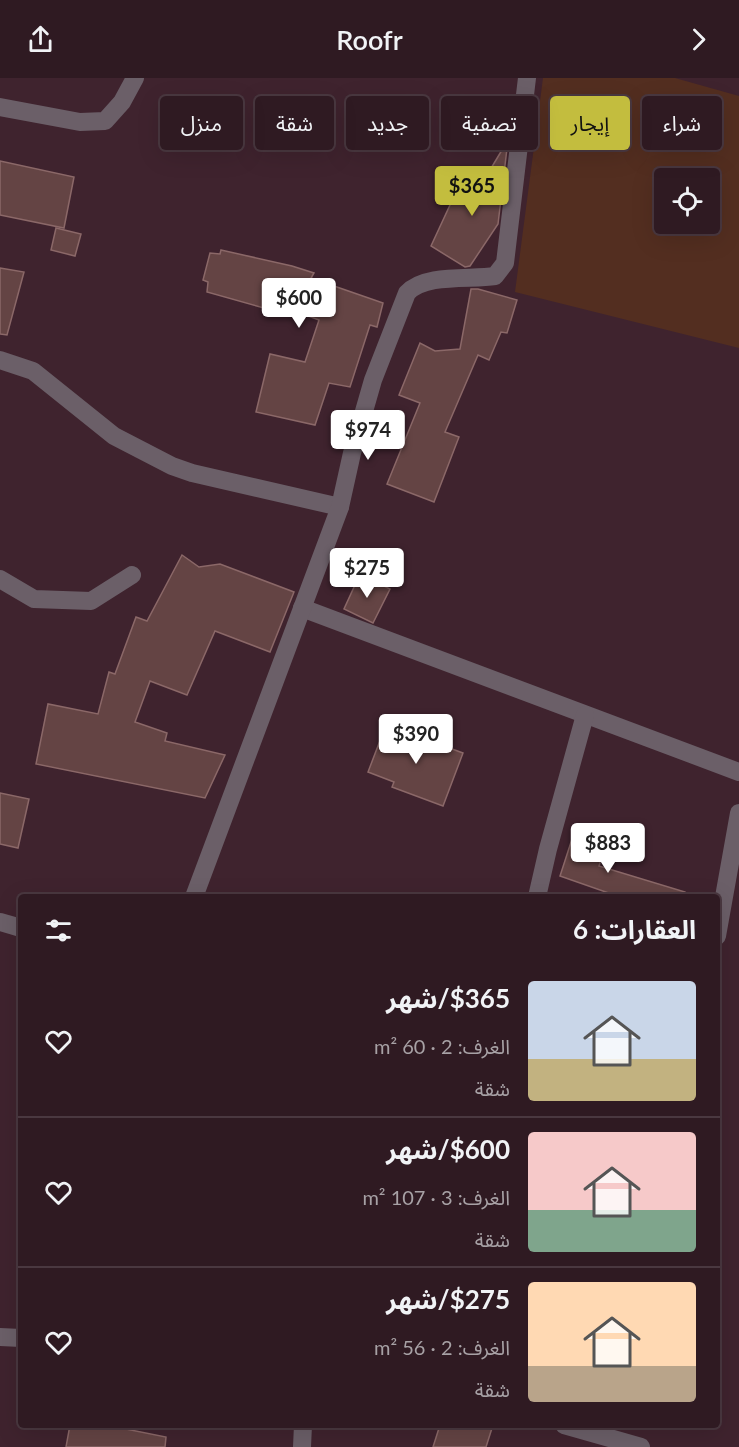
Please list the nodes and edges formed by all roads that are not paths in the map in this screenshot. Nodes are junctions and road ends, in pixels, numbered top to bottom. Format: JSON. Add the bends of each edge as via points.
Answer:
{"nodes":[{"id":1,"x":135,"y":78,"type":"edge"},
{"id":2,"x":527,"y":78,"type":"edge"},
{"id":3,"x":0,"y":107,"type":"edge"},
{"id":4,"x":0,"y":360,"type":"edge"},
{"id":5,"x":340,"y":507,"type":"junction"},
{"id":6,"x":132,"y":575,"type":"dead end"},
{"id":7,"x":0,"y":579,"type":"edge"},
{"id":8,"x":302,"y":608,"type":"junction"},
{"id":9,"x":585,"y":715,"type":"junction"},
{"id":10,"x":739,"y":772,"type":"edge"},
{"id":11,"x":739,"y":813,"type":"edge"},
{"id":12,"x":195,"y":894,"type":"edge"},
{"id":13,"x":538,"y":894,"type":"edge"},
{"id":14,"x":720,"y":919,"type":"edge"},
{"id":15,"x":0,"y":922,"type":"edge"},
{"id":16,"x":18,"y":927,"type":"edge"},
{"id":17,"x":0,"y":1337,"type":"edge"},
{"id":18,"x":18,"y":1338,"type":"edge"},
{"id":19,"x":303,"y":1428,"type":"edge"},
{"id":20,"x":568,"y":1428,"type":"edge"},
{"id":21,"x":581,"y":1439,"type":"edge"},
{"id":22,"x":302,"y":1447,"type":"edge"},
{"id":23,"x":641,"y":1447,"type":"edge"}],
"edges":[{"from":1,"to":3,"type":"street","via":[[122,102],[105,121],[80,122]]},
{"from":2,"to":5,"type":"street","via":[[505,263],[495,276],[442,280],[422,284],[407,293],[373,380]]},
{"from":4,"to":5,"type":"street","via":[[33,371],[114,436],[172,466]]},
{"from":5,"to":8,"type":"street"},
{"from":6,"to":7,"type":"street","via":[[91,601],[34,599]]},
{"from":8,"to":9,"type":"street"},
{"from":8,"to":12,"type":"street"},
{"from":9,"to":10,"type":"street"},
{"from":9,"to":13,"type":"street"},
{"from":11,"to":14,"type":"street"},
{"from":15,"to":16,"type":"street"},
{"from":17,"to":18,"type":"street"},
{"from":19,"to":22,"type":"street"},
{"from":20,"to":21,"type":"street"},
{"from":21,"to":23,"type":"street"}]}
